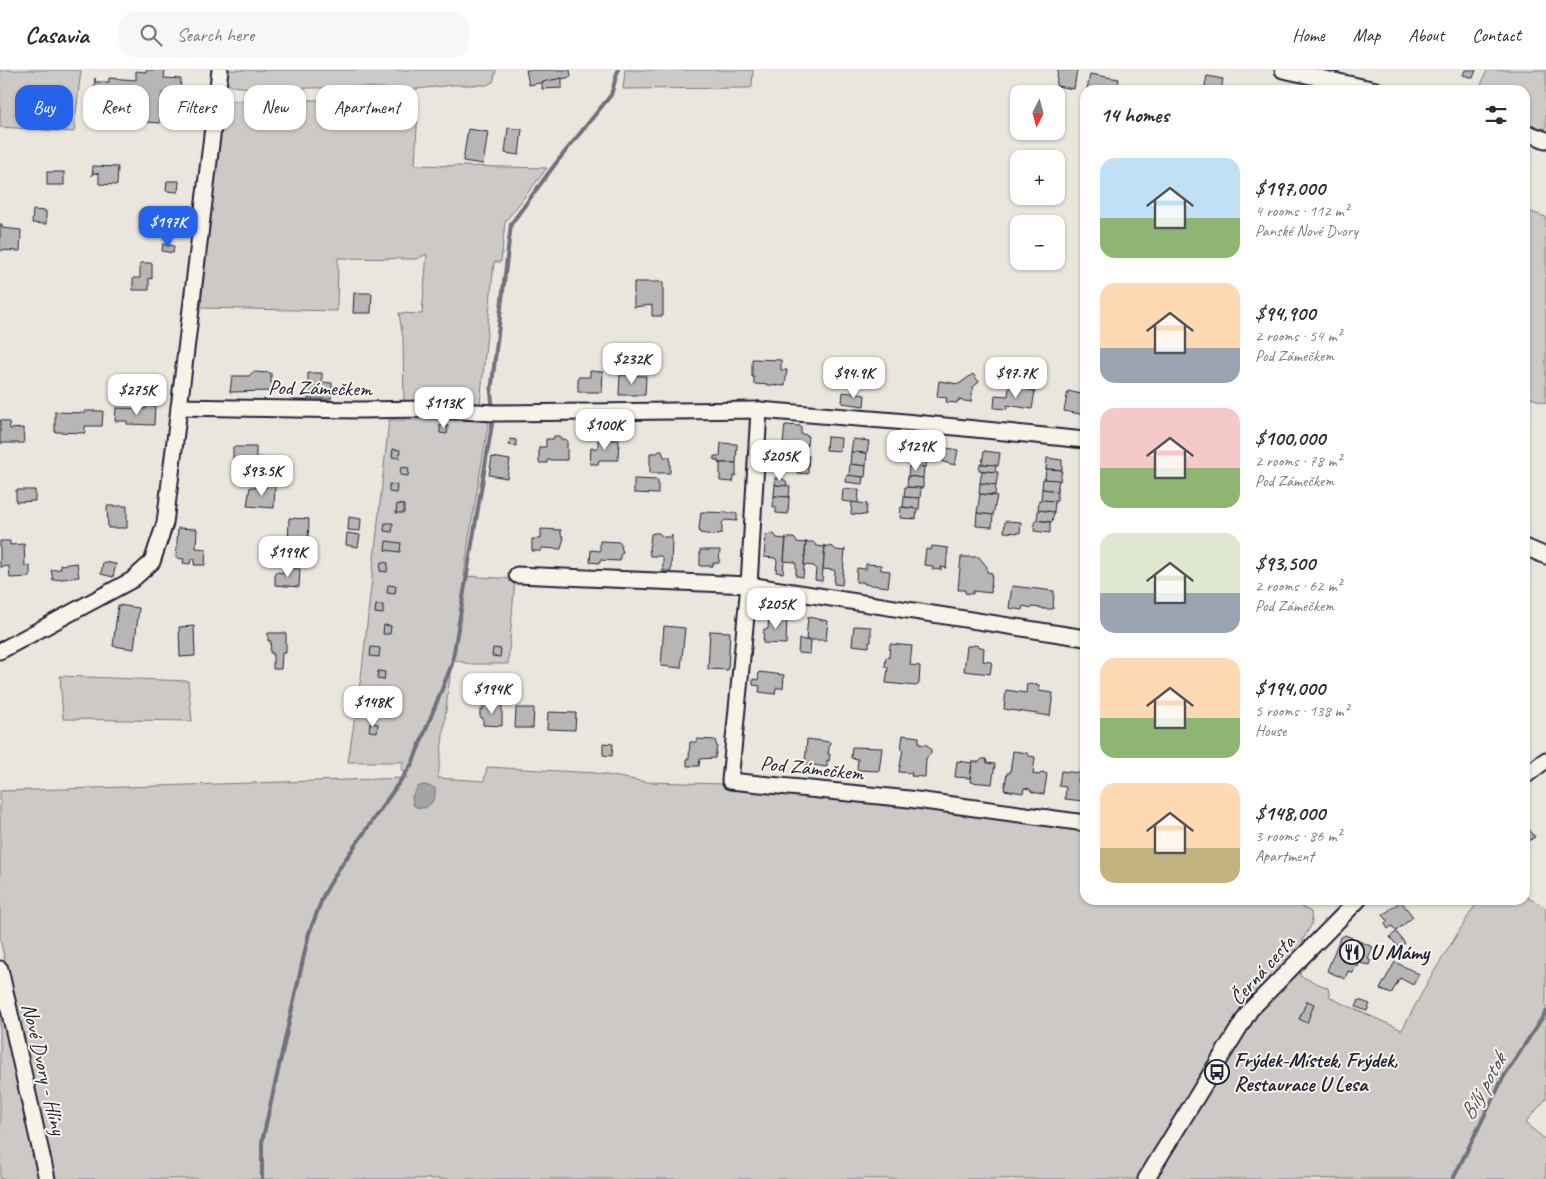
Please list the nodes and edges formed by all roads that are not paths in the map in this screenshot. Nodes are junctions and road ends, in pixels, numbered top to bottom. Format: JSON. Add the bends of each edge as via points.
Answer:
{"nodes":[{"id":1,"x":220,"y":70,"type":"edge"},
{"id":2,"x":1283,"y":70,"type":"edge"},
{"id":3,"x":1353,"y":85,"type":"edge"},
{"id":4,"x":1530,"y":134,"type":"edge"},
{"id":5,"x":1546,"y":140,"type":"edge"},
{"id":6,"x":179,"y":407,"type":"junction"},
{"id":7,"x":759,"y":410,"type":"junction"},
{"id":8,"x":1080,"y":440,"type":"edge"},
{"id":9,"x":1530,"y":549,"type":"edge"},
{"id":10,"x":1546,"y":556,"type":"edge"},
{"id":11,"x":517,"y":575,"type":"dead end"},
{"id":12,"x":749,"y":584,"type":"junction"},
{"id":13,"x":1080,"y":637,"type":"edge"},
{"id":14,"x":0,"y":651,"type":"edge"},
{"id":15,"x":1546,"y":760,"type":"edge"},
{"id":16,"x":1530,"y":772,"type":"edge"},
{"id":17,"x":1080,"y":821,"type":"edge"},
{"id":18,"x":1351,"y":905,"type":"edge"},
{"id":19,"x":0,"y":969,"type":"edge"},
{"id":20,"x":47,"y":1179,"type":"edge"},
{"id":21,"x":1146,"y":1179,"type":"edge"}],
"edges":[{"from":1,"to":6,"type":"street"},
{"from":2,"to":3,"type":"street"},
{"from":4,"to":5,"type":"street"},
{"from":6,"to":7,"type":"street","name":"Pod Zámečkem","via":[[426,409],[493,413]]},
{"from":6,"to":14,"type":"street","via":[[165,523],[152,562],[132,580]]},
{"from":7,"to":8,"type":"street","name":"Pod Zámečkem"},
{"from":7,"to":12,"type":"street","name":"Pod Zámečkem"},
{"from":9,"to":10,"type":"street"},
{"from":11,"to":12,"type":"street"},
{"from":12,"to":13,"type":"street"},
{"from":12,"to":17,"type":"street","name":"Pod Zámečkem","via":[[730,781],[909,799]]},
{"from":15,"to":16,"type":"street"},
{"from":18,"to":21,"type":"street","name":"Černá cesta","via":[[1250,1010]]},
{"from":19,"to":20,"type":"street","name":"Nové Dvory - Hlíny"}]}
